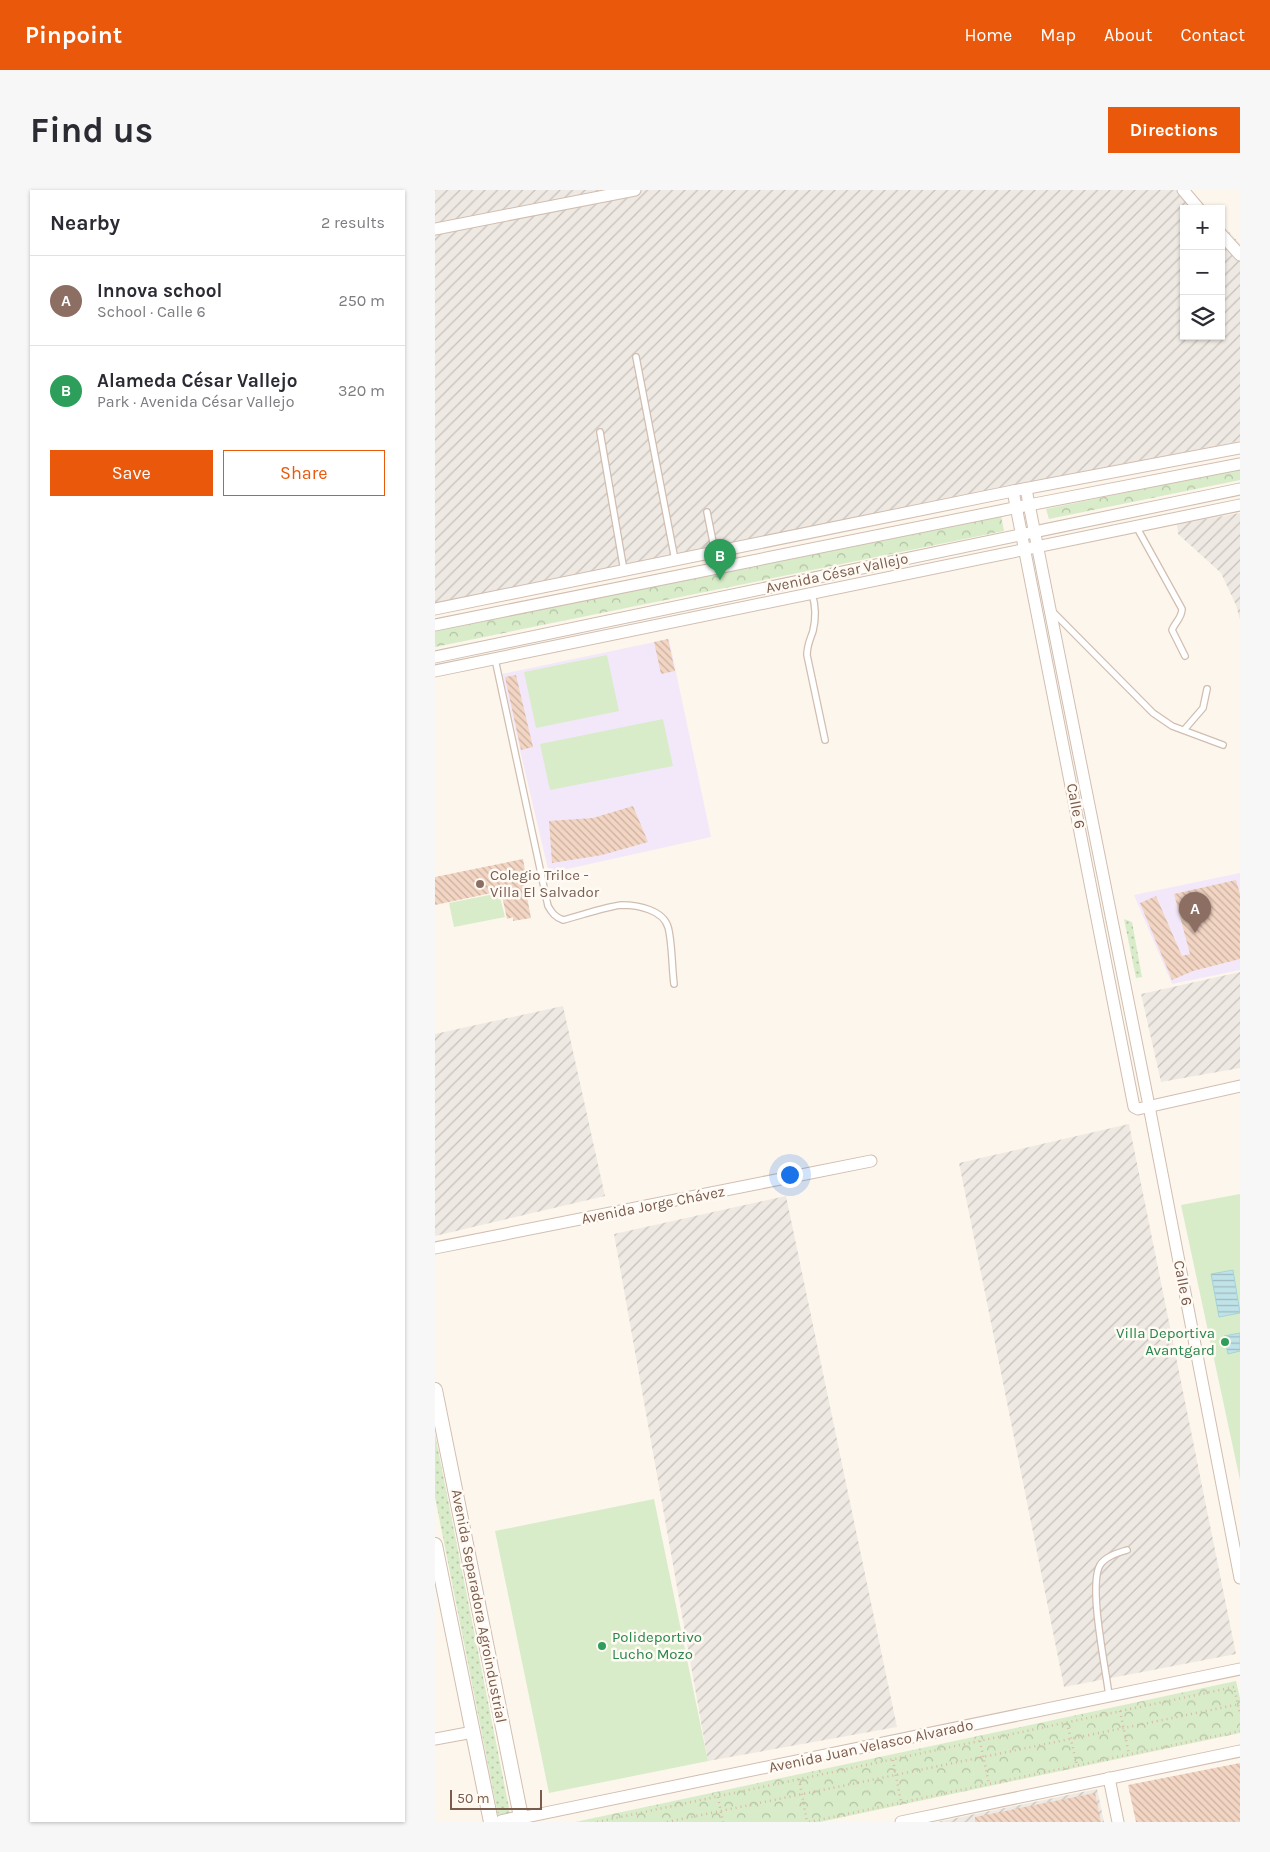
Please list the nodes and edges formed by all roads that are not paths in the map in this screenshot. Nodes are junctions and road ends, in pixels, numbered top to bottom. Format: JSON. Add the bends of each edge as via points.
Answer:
{"nodes":[{"id":1,"x":635,"y":190,"type":"edge"},
{"id":2,"x":1183,"y":190,"type":"edge"},
{"id":3,"x":1196,"y":205,"type":"edge"},
{"id":4,"x":435,"y":229,"type":"edge"},
{"id":5,"x":1225,"y":238,"type":"edge"},
{"id":6,"x":1240,"y":255,"type":"edge"},
{"id":7,"x":636,"y":357,"type":"dead end"},
{"id":8,"x":600,"y":432,"type":"dead end"},
{"id":9,"x":1240,"y":448,"type":"edge"},
{"id":10,"x":1240,"y":464,"type":"edge"},
{"id":11,"x":1025,"y":489,"type":"junction"},
{"id":12,"x":1240,"y":489,"type":"edge"},
{"id":13,"x":1013,"y":491,"type":"junction"},
{"id":14,"x":1029,"y":505,"type":"junction"},
{"id":15,"x":1240,"y":505,"type":"edge"},
{"id":16,"x":1016,"y":507,"type":"junction"},
{"id":17,"x":707,"y":512,"type":"dead end"},
{"id":18,"x":1136,"y":526,"type":"junction"},
{"id":19,"x":1034,"y":532,"type":"junction"},
{"id":20,"x":1022,"y":534,"type":"junction"},
{"id":21,"x":1037,"y":546,"type":"junction"},
{"id":22,"x":1025,"y":549,"type":"junction"},
{"id":23,"x":715,"y":552,"type":"junction"},
{"id":24,"x":675,"y":560,"type":"junction"},
{"id":25,"x":623,"y":571,"type":"junction"},
{"id":26,"x":1045,"y":583,"type":"junction"},
{"id":27,"x":1032,"y":586,"type":"junction"},
{"id":28,"x":812,"y":594,"type":"junction"},
{"id":29,"x":1049,"y":608,"type":"junction"},
{"id":30,"x":435,"y":609,"type":"edge"},
{"id":31,"x":435,"y":625,"type":"edge"},
{"id":32,"x":1053,"y":628,"type":"junction"},
{"id":33,"x":1041,"y":631,"type":"junction"},
{"id":34,"x":1185,"y":656,"type":"dead end"},
{"id":35,"x":435,"y":657,"type":"edge"},
{"id":36,"x":495,"y":659,"type":"junction"},
{"id":37,"x":435,"y":671,"type":"edge"},
{"id":38,"x":1207,"y":689,"type":"dead end"},
{"id":39,"x":1072,"y":721,"type":"junction"},
{"id":40,"x":1059,"y":724,"type":"junction"},
{"id":41,"x":1184,"y":730,"type":"junction"},
{"id":42,"x":825,"y":740,"type":"dead end"},
{"id":43,"x":1223,"y":745,"type":"dead end"},
{"id":44,"x":1095,"y":836,"type":"junction"},
{"id":45,"x":1082,"y":838,"type":"junction"},
{"id":46,"x":674,"y":984,"type":"dead end"},
{"id":47,"x":1131,"y":1019,"type":"junction"},
{"id":48,"x":1118,"y":1021,"type":"junction"},
{"id":49,"x":1240,"y":1086,"type":"edge"},
{"id":50,"x":1149,"y":1106,"type":"junction"},
{"id":51,"x":871,"y":1161,"type":"dead end"},
{"id":52,"x":435,"y":1248,"type":"edge"},
{"id":53,"x":435,"y":1390,"type":"edge"},
{"id":54,"x":435,"y":1547,"type":"edge"},
{"id":55,"x":1127,"y":1550,"type":"dead end"},
{"id":56,"x":1240,"y":1578,"type":"edge"},
{"id":57,"x":1240,"y":1669,"type":"edge"},
{"id":58,"x":1109,"y":1696,"type":"junction"},
{"id":59,"x":473,"y":1732,"type":"junction"},
{"id":60,"x":435,"y":1739,"type":"edge"},
{"id":61,"x":1240,"y":1750,"type":"edge"},
{"id":62,"x":1109,"y":1778,"type":"junction"},
{"id":63,"x":522,"y":1820,"type":"edge"},
{"id":64,"x":491,"y":1822,"type":"edge"},
{"id":65,"x":502,"y":1822,"type":"edge"},
{"id":66,"x":901,"y":1822,"type":"edge"},
{"id":67,"x":1118,"y":1822,"type":"edge"}],
"edges":[{"from":1,"to":4,"type":"street"},
{"from":2,"to":3,"type":"street"},
{"from":5,"to":6,"type":"street"},
{"from":7,"to":24,"type":"lane"},
{"from":8,"to":25,"type":"lane"},
{"from":9,"to":11,"type":"street"},
{"from":10,"to":14,"type":"street","name":"Avenida César Vallejo"},
{"from":11,"to":13,"type":"street"},
{"from":11,"to":14,"type":"street","name":"Calle 6"},
{"from":12,"to":19,"type":"street","name":"Avenida César Vallejo"},
{"from":13,"to":16,"type":"street","name":"Calle 6"},
{"from":13,"to":23,"type":"street"},
{"from":14,"to":16,"type":"street","name":"Avenida César Vallejo"},
{"from":14,"to":19,"type":"street","name":"Calle 6"},
{"from":15,"to":18,"type":"street","name":"Avenida César Vallejo"},
{"from":16,"to":20,"type":"street","name":"Calle 6"},
{"from":16,"to":31,"type":"street","name":"Avenida César Vallejo"},
{"from":17,"to":23,"type":"lane"},
{"from":18,"to":21,"type":"street","name":"Avenida César Vallejo"},
{"from":18,"to":34,"type":"lane","via":[[1182,609],[1172,630]]},
{"from":19,"to":20,"type":"street","name":"Avenida César Vallejo"},
{"from":19,"to":21,"type":"street","name":"Calle 6"},
{"from":20,"to":22,"type":"street","name":"Calle 6"},
{"from":20,"to":35,"type":"street","name":"Avenida César Vallejo"},
{"from":21,"to":22,"type":"street","name":"Avenida César Vallejo"},
{"from":21,"to":26,"type":"street","name":"Calle 6"},
{"from":22,"to":27,"type":"street","name":"Calle 6"},
{"from":22,"to":28,"type":"street","name":"Avenida César Vallejo"},
{"from":23,"to":24,"type":"street"},
{"from":24,"to":25,"type":"street"},
{"from":25,"to":30,"type":"street"},
{"from":26,"to":27,"type":"street"},
{"from":26,"to":29,"type":"street","name":"Calle 6"},
{"from":27,"to":33,"type":"street","name":"Calle 6"},
{"from":28,"to":36,"type":"street","name":"Avenida César Vallejo"},
{"from":28,"to":42,"type":"lane","via":[[816,607],[807,655]]},
{"from":29,"to":32,"type":"street","name":"Calle 6"},
{"from":29,"to":41,"type":"lane","via":[[1153,713]]},
{"from":32,"to":33,"type":"street"},
{"from":32,"to":39,"type":"street","name":"Calle 6"},
{"from":33,"to":40,"type":"street","name":"Calle 6"},
{"from":36,"to":37,"type":"street","name":"Avenida César Vallejo"},
{"from":36,"to":46,"type":"lane","via":[[551,912],[563,920],[621,905],[657,913],[668,927]]},
{"from":38,"to":41,"type":"lane","via":[[1203,708]]},
{"from":39,"to":40,"type":"street"},
{"from":39,"to":44,"type":"street","name":"Calle 6"},
{"from":40,"to":45,"type":"street","name":"Calle 6"},
{"from":41,"to":43,"type":"lane"},
{"from":44,"to":45,"type":"street"},
{"from":44,"to":47,"type":"street","name":"Calle 6"},
{"from":45,"to":48,"type":"street","name":"Calle 6"},
{"from":47,"to":48,"type":"street"},
{"from":47,"to":50,"type":"street","name":"Calle 6"},
{"from":48,"to":50,"type":"street","name":"Calle 6","via":[[1134,1107]]},
{"from":49,"to":50,"type":"street"},
{"from":50,"to":56,"type":"street","name":"Calle 6"},
{"from":51,"to":52,"type":"street","name":"Avenida Jorge Chávez"},
{"from":53,"to":63,"type":"street","name":"Avenida Separadora Agroindustrial"},
{"from":54,"to":59,"type":"street","name":"Avenida Separadora Agroindustrial"},
{"from":55,"to":58,"type":"lane","via":[[1107,1558],[1098,1570],[1095,1596]]},
{"from":57,"to":58,"type":"street","name":"Avenida Juan Velasco Alvarado"},
{"from":58,"to":63,"type":"street","name":"Avenida Juan Velasco Alvarado"},
{"from":59,"to":60,"type":"street"},
{"from":59,"to":64,"type":"street","name":"Avenida Separadora Agroindustrial"},
{"from":61,"to":62,"type":"street"},
{"from":62,"to":66,"type":"street"},
{"from":62,"to":67,"type":"street"},
{"from":63,"to":65,"type":"street","name":"Avenida Juan Velasco Alvarado"}]}
